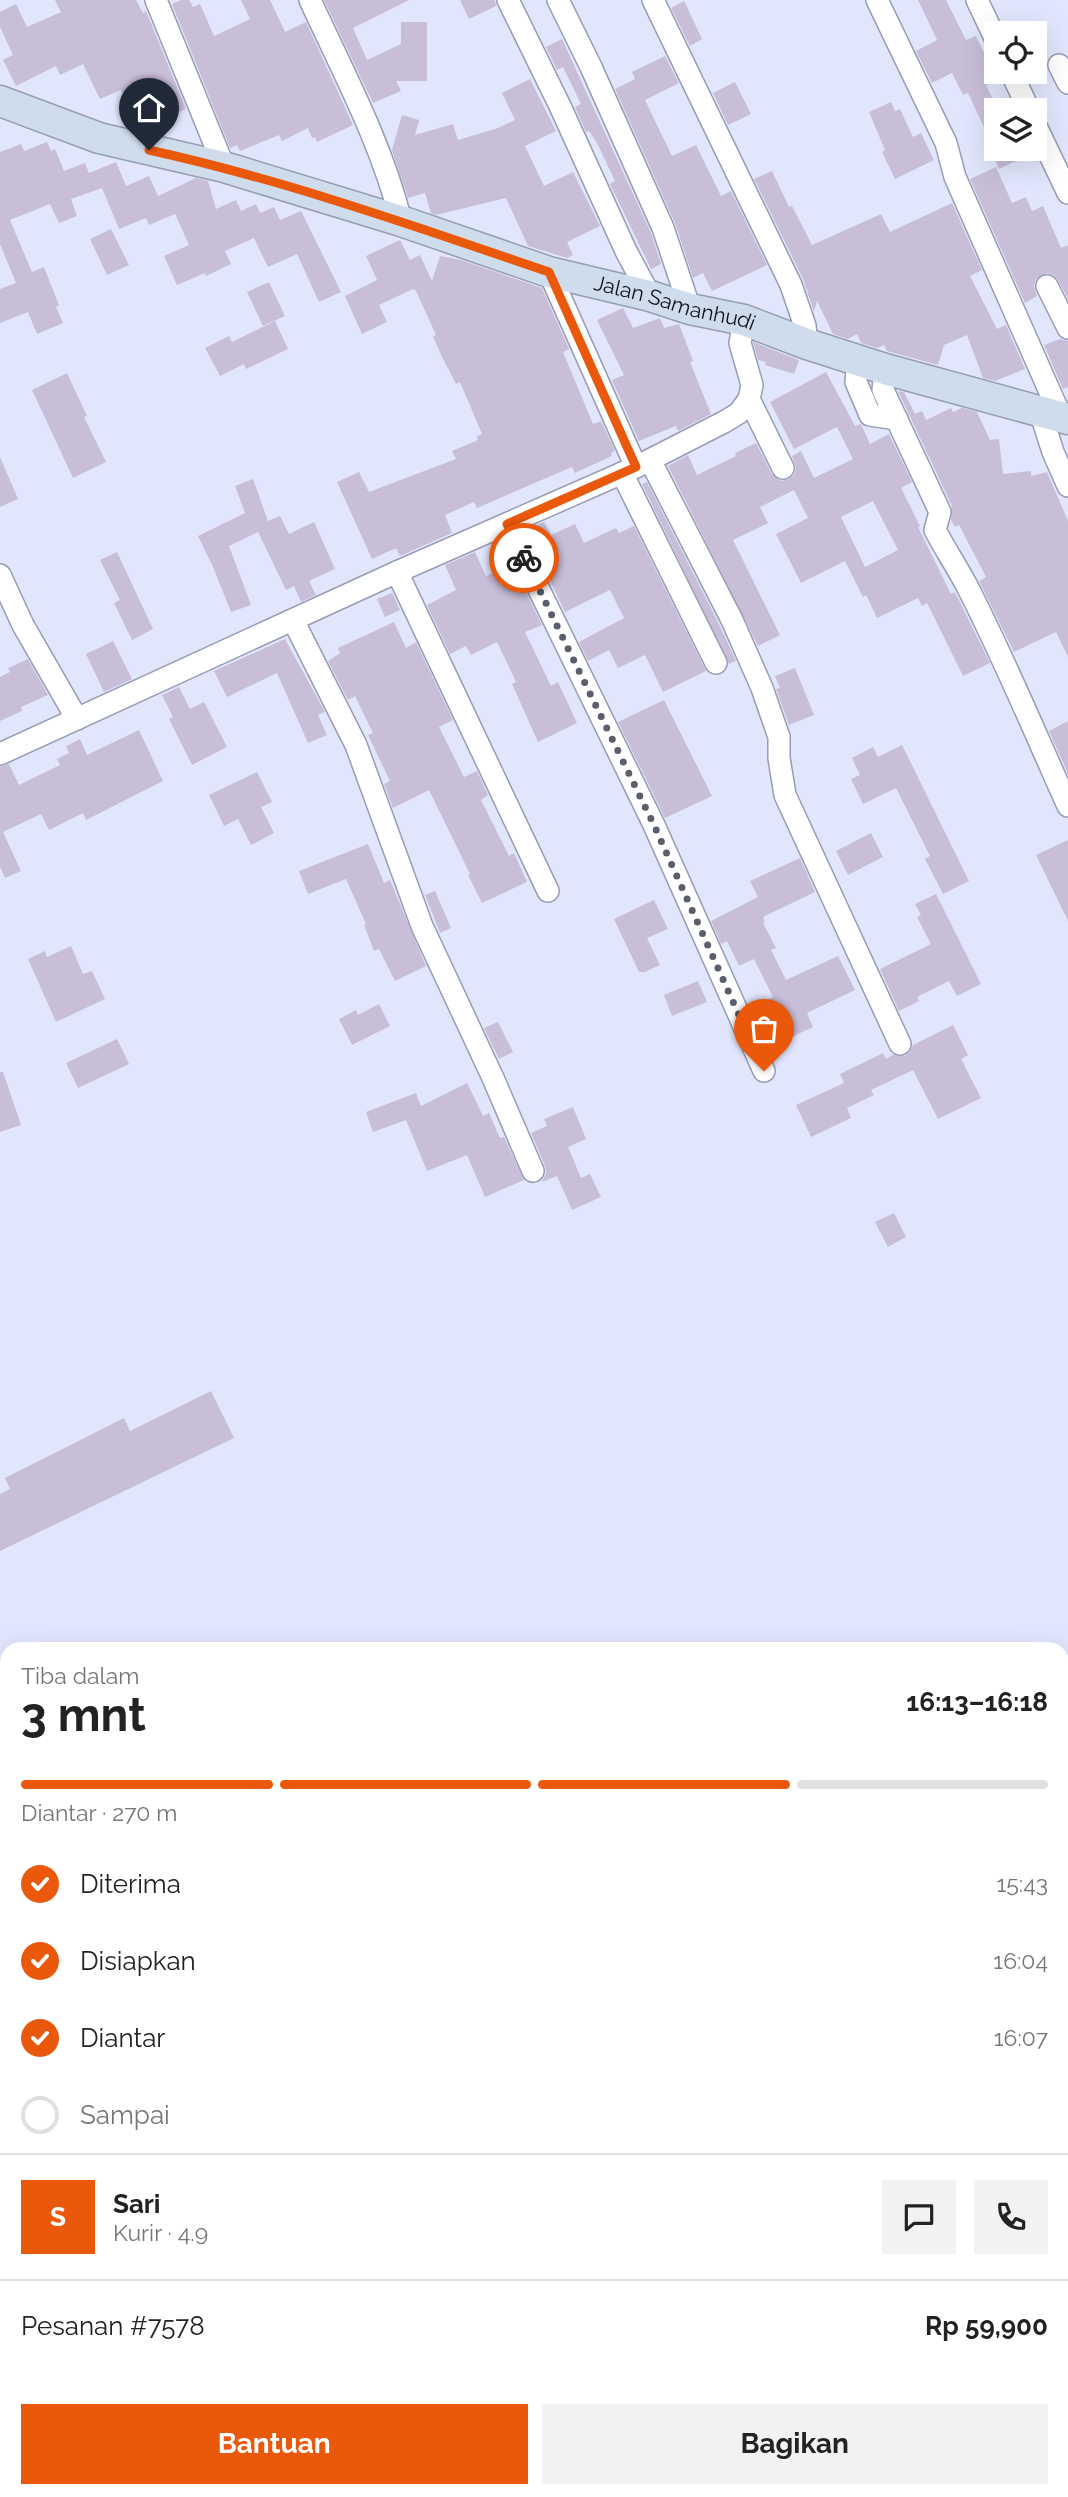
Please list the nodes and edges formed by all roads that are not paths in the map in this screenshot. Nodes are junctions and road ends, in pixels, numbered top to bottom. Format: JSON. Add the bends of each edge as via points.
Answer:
{"nodes":[{"id":1,"x":156,"y":0,"type":"edge"},
{"id":2,"x":310,"y":0,"type":"edge"},
{"id":3,"x":508,"y":0,"type":"edge"},
{"id":4,"x":558,"y":0,"type":"edge"},
{"id":5,"x":653,"y":0,"type":"edge"},
{"id":6,"x":877,"y":0,"type":"edge"},
{"id":7,"x":977,"y":0,"type":"edge"},
{"id":8,"x":987,"y":21,"type":"edge"},
{"id":9,"x":0,"y":101,"type":"edge"},
{"id":10,"x":1047,"y":149,"type":"edge"},
{"id":11,"x":224,"y":167,"type":"junction"},
{"id":12,"x":1068,"y":193,"type":"edge"},
{"id":13,"x":401,"y":221,"type":"junction"},
{"id":14,"x":549,"y":272,"type":"junction"},
{"id":15,"x":1047,"y":286,"type":"dead end"},
{"id":16,"x":650,"y":296,"type":"junction"},
{"id":17,"x":690,"y":309,"type":"junction"},
{"id":18,"x":744,"y":320,"type":"junction"},
{"id":19,"x":1068,"y":328,"type":"edge"},
{"id":20,"x":807,"y":344,"type":"junction"},
{"id":21,"x":872,"y":365,"type":"junction"},
{"id":22,"x":750,"y":399,"type":"junction"},
{"id":23,"x":1056,"y":416,"type":"edge"},
{"id":24,"x":636,"y":466,"type":"junction"},
{"id":25,"x":783,"y":468,"type":"dead end"},
{"id":26,"x":1068,"y":486,"type":"edge"},
{"id":27,"x":507,"y":524,"type":"junction"},
{"id":28,"x":397,"y":572,"type":"junction"},
{"id":29,"x":0,"y":575,"type":"edge"},
{"id":30,"x":293,"y":620,"type":"junction"},
{"id":31,"x":716,"y":663,"type":"dead end"},
{"id":32,"x":77,"y":719,"type":"junction"},
{"id":33,"x":0,"y":754,"type":"edge"},
{"id":34,"x":1068,"y":806,"type":"edge"},
{"id":35,"x":548,"y":891,"type":"dead end"},
{"id":36,"x":900,"y":1044,"type":"dead end"},
{"id":37,"x":764,"y":1071,"type":"dead end"},
{"id":38,"x":533,"y":1171,"type":"dead end"}],
"edges":[{"from":1,"to":11,"type":"street"},
{"from":2,"to":13,"type":"street","via":[[376,144]]},
{"from":3,"to":16,"type":"street"},
{"from":4,"to":17,"type":"street","via":[[663,228]]},
{"from":5,"to":20,"type":"street","via":[[791,285]]},
{"from":6,"to":23,"type":"street","via":[[946,143],[955,177]]},
{"from":7,"to":8,"type":"street"},
{"from":9,"to":11,"type":"street","name":"Jalan Samanhudi","via":[[99,138]]},
{"from":10,"to":12,"type":"street"},
{"from":11,"to":13,"type":"street","name":"Jalan Samanhudi"},
{"from":13,"to":14,"type":"street","name":"Jalan Samanhudi"},
{"from":14,"to":16,"type":"street","name":"Jalan Samanhudi"},
{"from":14,"to":24,"type":"street"},
{"from":15,"to":19,"type":"street"},
{"from":16,"to":17,"type":"street","name":"Jalan Samanhudi"},
{"from":17,"to":18,"type":"street","name":"Jalan Samanhudi"},
{"from":18,"to":20,"type":"street","name":"Jalan Samanhudi"},
{"from":18,"to":22,"type":"street","via":[[740,343],[752,385]]},
{"from":20,"to":21,"type":"street","name":"Jalan Samanhudi"},
{"from":21,"to":23,"type":"street","name":"Jalan Samanhudi"},
{"from":21,"to":34,"type":"street","via":[[940,512],[935,530],[999,652]]},
{"from":22,"to":24,"type":"street","via":[[739,413]]},
{"from":22,"to":25,"type":"street"},
{"from":23,"to":26,"type":"street","via":[[1053,452]]},
{"from":24,"to":27,"type":"street"},
{"from":24,"to":31,"type":"street"},
{"from":24,"to":36,"type":"street","via":[[746,650],[777,727],[785,795]]},
{"from":27,"to":28,"type":"street"},
{"from":27,"to":37,"type":"street","via":[[654,825]]},
{"from":28,"to":30,"type":"street"},
{"from":28,"to":35,"type":"street"},
{"from":29,"to":32,"type":"street"},
{"from":30,"to":32,"type":"street"},
{"from":30,"to":38,"type":"street","via":[[356,745],[422,926]]},
{"from":32,"to":33,"type":"street"}]}
